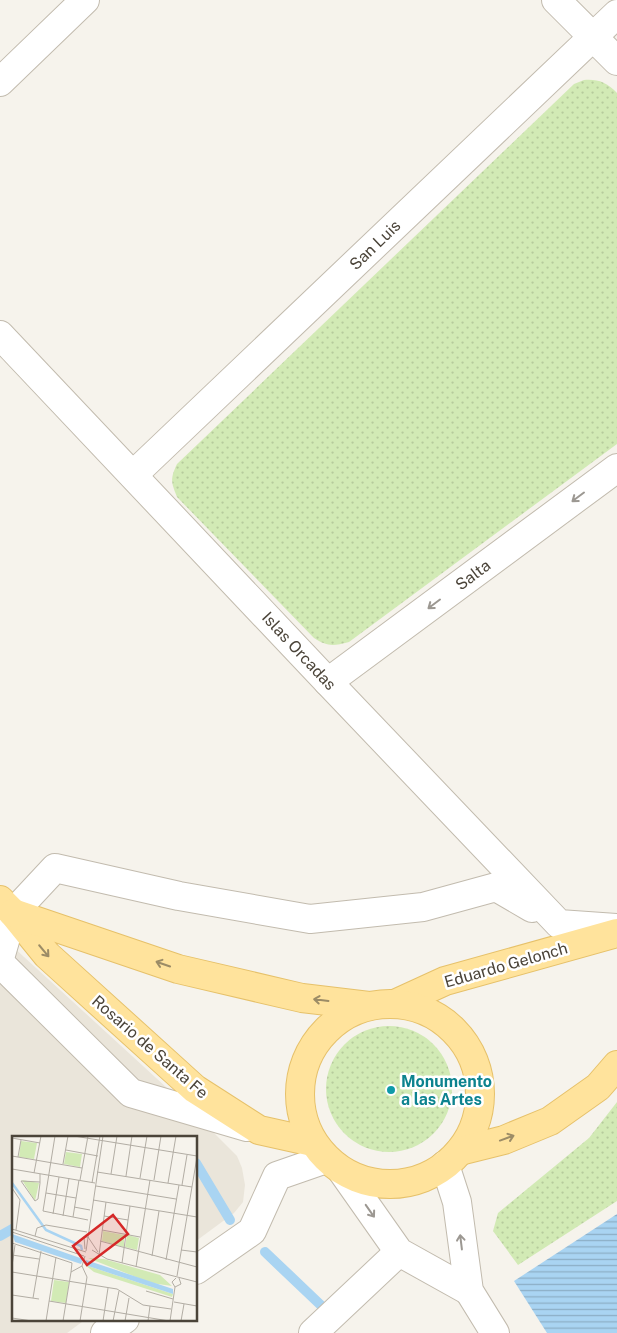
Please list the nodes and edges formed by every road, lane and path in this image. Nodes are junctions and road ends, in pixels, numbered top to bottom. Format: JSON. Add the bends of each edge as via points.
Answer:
{"nodes":[{"id":1,"x":85,"y":0,"type":"edge"},
{"id":2,"x":556,"y":0,"type":"edge"},
{"id":3,"x":617,"y":14,"type":"edge"},
{"id":4,"x":592,"y":38,"type":"junction"},
{"id":5,"x":617,"y":61,"type":"edge"},
{"id":6,"x":0,"y":82,"type":"edge"},
{"id":7,"x":0,"y":335,"type":"edge"},
{"id":8,"x":617,"y":468,"type":"edge"},
{"id":9,"x":134,"y":475,"type":"junction"},
{"id":10,"x":328,"y":682,"type":"junction"},
{"id":11,"x":7,"y":906,"type":"edge"},
{"id":12,"x":559,"y":924,"type":"junction"},
{"id":13,"x":617,"y":928,"type":"edge"},
{"id":14,"x":617,"y":933,"type":"edge"},
{"id":15,"x":0,"y":958,"type":"edge"},
{"id":16,"x":0,"y":963,"type":"edge"},
{"id":17,"x":397,"y":1004,"type":"junction"},
{"id":18,"x":369,"y":1006,"type":"junction"},
{"id":19,"x":617,"y":1065,"type":"edge"},
{"id":20,"x":259,"y":1130,"type":"junction"},
{"id":21,"x":327,"y":1157,"type":"junction"},
{"id":22,"x":453,"y":1158,"type":"junction"},
{"id":23,"x":398,"y":1252,"type":"junction"},
{"id":24,"x":198,"y":1269,"type":"edge"},
{"id":25,"x":468,"y":1291,"type":"junction"},
{"id":26,"x":123,"y":1320,"type":"edge"},
{"id":27,"x":105,"y":1333,"type":"edge"},
{"id":28,"x":313,"y":1333,"type":"edge"},
{"id":29,"x":495,"y":1333,"type":"edge"}],
"edges":[{"from":1,"to":6,"type":"street"},
{"from":2,"to":4,"type":"street"},
{"from":3,"to":4,"type":"street","name":"San Luis"},
{"from":4,"to":5,"type":"street"},
{"from":4,"to":9,"type":"street","name":"San Luis"},
{"from":7,"to":9,"type":"street","name":"Islas Orcadas"},
{"from":8,"to":10,"type":"street","name":"Salta","one_way":true},
{"from":9,"to":10,"type":"street","name":"Islas Orcadas"},
{"from":10,"to":12,"type":"street","name":"Islas Orcadas"},
{"from":11,"to":12,"type":"street","via":[[56,868],[179,896],[310,918],[423,907],[496,887]]},
{"from":11,"to":15,"type":"street"},
{"from":18,"to":11,"type":"main road","one_way":true,"via":[[302,998],[178,969]]},
{"from":11,"to":20,"type":"main road","name":"Rosario de Santa Fe","one_way":true,"via":[[47,955],[195,1089]]},
{"from":12,"to":13,"type":"street"},
{"from":14,"to":17,"type":"main road","name":"Eduardo Gelonch","via":[[445,981]]},
{"from":16,"to":20,"type":"street","via":[[131,1093]]},
{"from":17,"to":18,"type":"main road","name":"Eduardo Gelonch"},
{"from":17,"to":22,"type":"main road","name":"Eduardo Gelonch","via":[[416,1007],[450,1026],[474,1058],[479,1077],[478,1116],[471,1134]]},
{"from":18,"to":21,"type":"main road","name":"Eduardo Gelonch","via":[[349,1013],[331,1025],[306,1059],[300,1080],[299,1101],[304,1122]]},
{"from":22,"to":19,"type":"main road","one_way":true,"via":[[550,1121],[598,1087]]},
{"from":20,"to":21,"type":"main road","name":"Rosario de Santa Fe"},
{"from":21,"to":22,"type":"main road","via":[[362,1180],[384,1184],[406,1183],[426,1176]]},
{"from":21,"to":23,"type":"street","one_way":true},
{"from":21,"to":24,"type":"street","via":[[277,1176],[252,1231]]},
{"from":25,"to":22,"type":"street","one_way":true},
{"from":23,"to":25,"type":"street"},
{"from":23,"to":28,"type":"street"},
{"from":25,"to":29,"type":"street"},
{"from":26,"to":27,"type":"street"}]}
